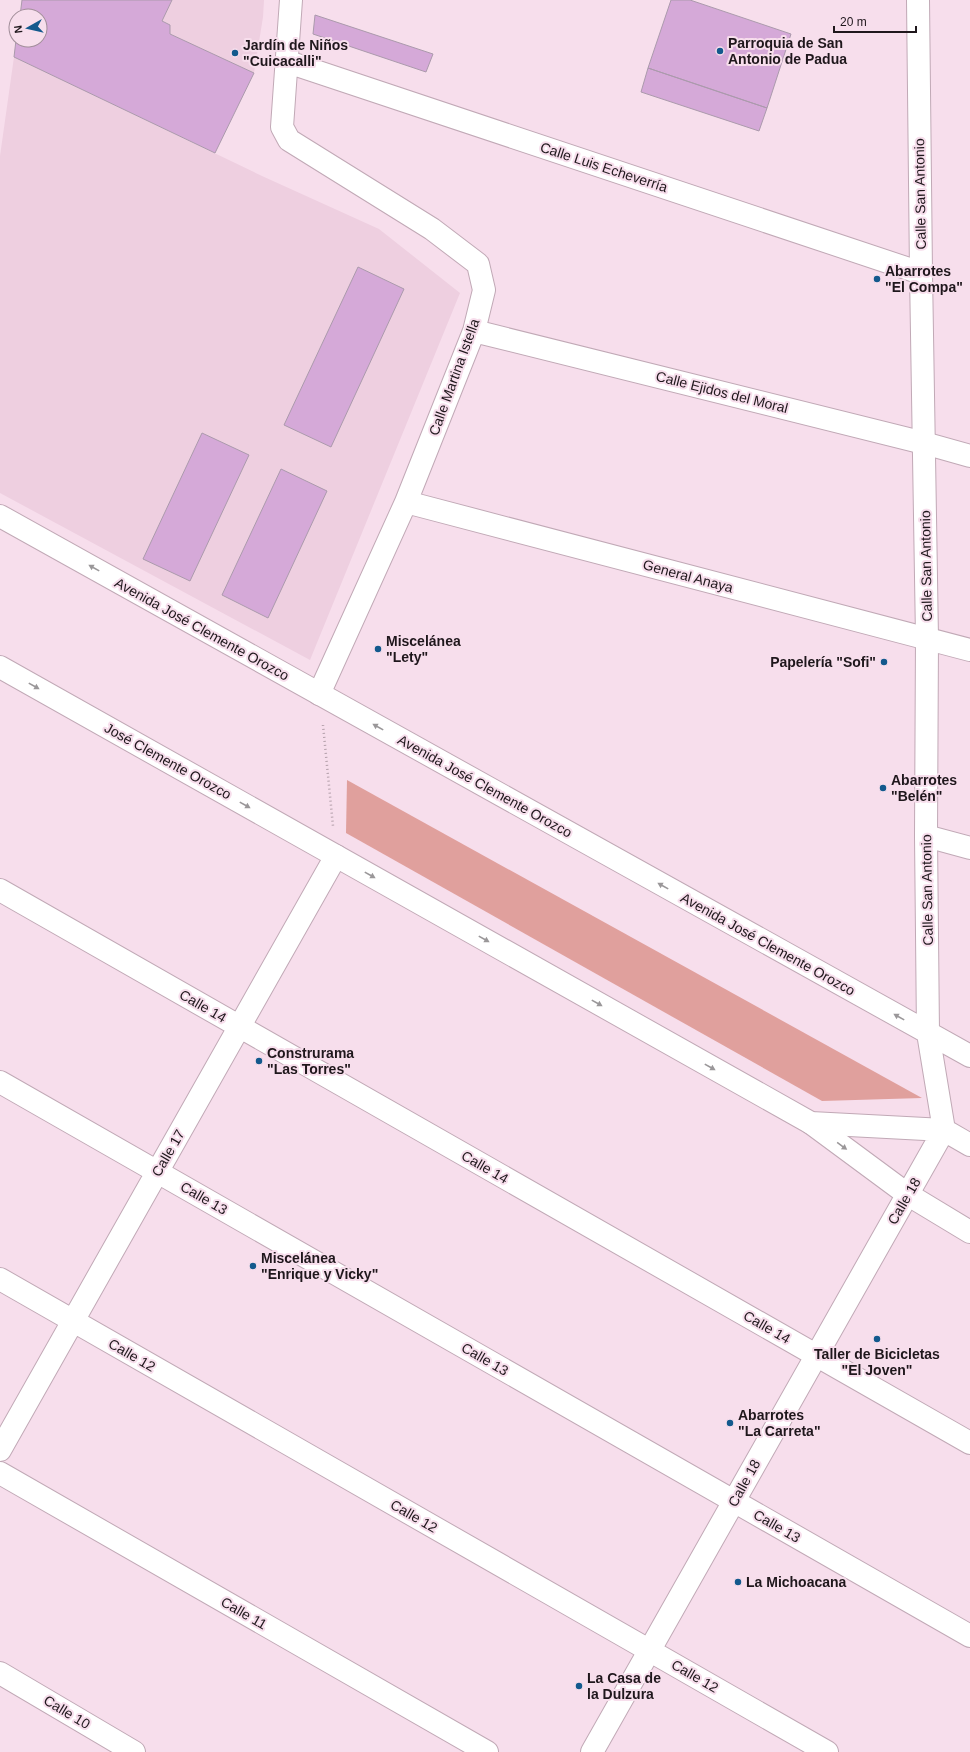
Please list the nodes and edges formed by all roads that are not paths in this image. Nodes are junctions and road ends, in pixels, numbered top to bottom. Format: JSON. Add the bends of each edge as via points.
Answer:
{"nodes":[{"id":1,"x":291,"y":0,"type":"edge"},
{"id":2,"x":918,"y":0,"type":"edge"},
{"id":3,"x":288,"y":62,"type":"junction"},
{"id":4,"x":920,"y":273,"type":"junction"},
{"id":5,"x":474,"y":331,"type":"junction"},
{"id":6,"x":924,"y":442,"type":"junction"},
{"id":7,"x":970,"y":456,"type":"edge"},
{"id":8,"x":406,"y":502,"type":"junction"},
{"id":9,"x":0,"y":516,"type":"edge"},
{"id":10,"x":927,"y":638,"type":"junction"},
{"id":11,"x":970,"y":650,"type":"edge"},
{"id":12,"x":0,"y":667,"type":"edge"},
{"id":13,"x":319,"y":694,"type":"junction"},
{"id":14,"x":926,"y":836,"type":"junction"},
{"id":15,"x":970,"y":848,"type":"edge"},
{"id":16,"x":336,"y":856,"type":"junction"},
{"id":17,"x":0,"y":890,"type":"edge"},
{"id":18,"x":240,"y":1027,"type":"junction"},
{"id":19,"x":928,"y":1033,"type":"junction"},
{"id":20,"x":970,"y":1056,"type":"edge"},
{"id":21,"x":0,"y":1082,"type":"edge"},
{"id":22,"x":811,"y":1123,"type":"junction"},
{"id":23,"x":944,"y":1130,"type":"junction"},
{"id":24,"x":970,"y":1145,"type":"edge"},
{"id":25,"x":158,"y":1172,"type":"junction"},
{"id":26,"x":908,"y":1194,"type":"junction"},
{"id":27,"x":970,"y":1232,"type":"edge"},
{"id":28,"x":0,"y":1279,"type":"edge"},
{"id":29,"x":73,"y":1321,"type":"junction"},
{"id":30,"x":816,"y":1355,"type":"junction"},
{"id":31,"x":970,"y":1443,"type":"edge"},
{"id":32,"x":0,"y":1450,"type":"edge"},
{"id":33,"x":0,"y":1473,"type":"edge"},
{"id":34,"x":734,"y":1501,"type":"junction"},
{"id":35,"x":970,"y":1636,"type":"edge"},
{"id":36,"x":649,"y":1650,"type":"junction"},
{"id":37,"x":0,"y":1673,"type":"edge"},
{"id":38,"x":134,"y":1752,"type":"edge"},
{"id":39,"x":487,"y":1752,"type":"edge"},
{"id":40,"x":592,"y":1752,"type":"edge"},
{"id":41,"x":827,"y":1752,"type":"edge"}],
"edges":[{"from":1,"to":3,"type":"street"},
{"from":2,"to":4,"type":"street","name":"Calle San Antonio"},
{"from":3,"to":4,"type":"street","name":"Calle Luis Echeverría"},
{"from":3,"to":5,"type":"street","name":"Calle Martina Istella","via":[[282,127],[289,140],[432,229],[478,264],[484,290]]},
{"from":4,"to":6,"type":"street","name":"Calle San Antonio"},
{"from":5,"to":6,"type":"street","name":"Calle Ejidos del Moral"},
{"from":5,"to":8,"type":"street","name":"Calle Martina Istella"},
{"from":6,"to":7,"type":"street","name":"Calle Ejidos del Moral"},
{"from":6,"to":10,"type":"street","name":"Calle San Antonio"},
{"from":8,"to":10,"type":"street","name":"General Anaya"},
{"from":8,"to":13,"type":"street","name":"Calle Martina Istella"},
{"from":13,"to":9,"type":"street","name":"Avenida José Clemente Orozco","one_way":true},
{"from":10,"to":11,"type":"street","name":"General Anaya"},
{"from":10,"to":14,"type":"street","name":"Calle San Antonio"},
{"from":12,"to":16,"type":"street","name":"José Clemente Orozco","one_way":true},
{"from":19,"to":13,"type":"street","name":"Avenida José Clemente Orozco","one_way":true},
{"from":14,"to":15,"type":"street"},
{"from":14,"to":19,"type":"street","name":"Calle San Antonio"},
{"from":16,"to":18,"type":"street","name":"Calle 17"},
{"from":16,"to":22,"type":"street","one_way":true},
{"from":17,"to":18,"type":"street","name":"Calle 14"},
{"from":18,"to":25,"type":"street","name":"Calle 17"},
{"from":18,"to":30,"type":"street","name":"Calle 14"},
{"from":19,"to":20,"type":"street","name":"Avenida José Clemente Orozco"},
{"from":19,"to":23,"type":"street","name":"Calle San Antonio"},
{"from":21,"to":25,"type":"street","name":"Calle 13"},
{"from":22,"to":23,"type":"street"},
{"from":22,"to":26,"type":"street","one_way":true},
{"from":23,"to":24,"type":"street"},
{"from":23,"to":26,"type":"street","name":"Calle 18"},
{"from":25,"to":29,"type":"street","name":"Calle 17"},
{"from":25,"to":34,"type":"street","name":"Calle 13"},
{"from":26,"to":27,"type":"street"},
{"from":26,"to":30,"type":"street","name":"Calle 18"},
{"from":28,"to":29,"type":"street","name":"Calle 12"},
{"from":29,"to":32,"type":"street","name":"Calle 17"},
{"from":29,"to":36,"type":"street","name":"Calle 12"},
{"from":30,"to":31,"type":"street","name":"Calle 14"},
{"from":30,"to":34,"type":"street","name":"Calle 18"},
{"from":33,"to":39,"type":"street","name":"Calle 11"},
{"from":34,"to":35,"type":"street","name":"Calle 13"},
{"from":34,"to":36,"type":"street","name":"Calle 18"},
{"from":36,"to":40,"type":"street","name":"Calle 18"},
{"from":36,"to":41,"type":"street","name":"Calle 12"},
{"from":37,"to":38,"type":"street","name":"Calle 10"}]}
